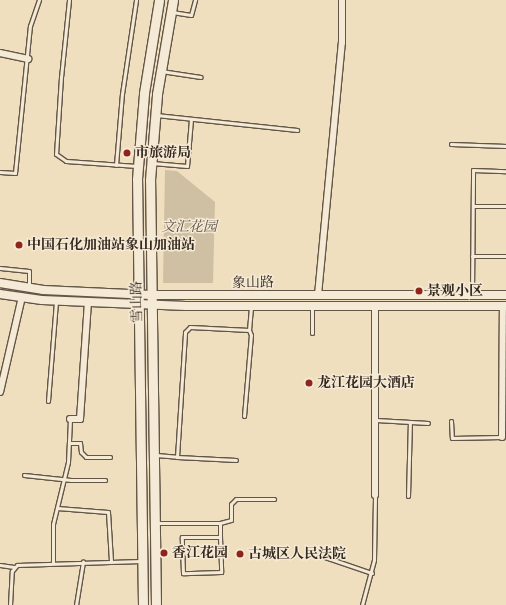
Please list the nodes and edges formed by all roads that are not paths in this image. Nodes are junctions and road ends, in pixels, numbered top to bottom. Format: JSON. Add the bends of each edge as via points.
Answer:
{"nodes":[{"id":1,"x":39,"y":0,"type":"edge"},
{"id":2,"x":69,"y":0,"type":"edge"},
{"id":3,"x":136,"y":0,"type":"edge"},
{"id":4,"x":159,"y":0,"type":"edge"},
{"id":5,"x":172,"y":0,"type":"edge"},
{"id":6,"x":194,"y":0,"type":"edge"},
{"id":7,"x":342,"y":0,"type":"edge"},
{"id":8,"x":170,"y":12,"type":"junction"},
{"id":9,"x":0,"y":52,"type":"edge"},
{"id":10,"x":28,"y":59,"type":"junction"},
{"id":11,"x":160,"y":71,"type":"junction"},
{"id":12,"x":201,"y":77,"type":"dead end"},
{"id":13,"x":155,"y":115,"type":"junction"},
{"id":14,"x":191,"y":119,"type":"junction"},
{"id":15,"x":297,"y":130,"type":"dead end"},
{"id":16,"x":451,"y":144,"type":"dead end"},
{"id":17,"x":506,"y":146,"type":"edge"},
{"id":18,"x":151,"y":162,"type":"junction"},
{"id":19,"x":116,"y":165,"type":"junction"},
{"id":20,"x":137,"y":166,"type":"junction"},
{"id":21,"x":506,"y":171,"type":"edge"},
{"id":22,"x":0,"y":172,"type":"edge"},
{"id":23,"x":473,"y":206,"type":"junction"},
{"id":24,"x":506,"y":206,"type":"edge"},
{"id":25,"x":472,"y":256,"type":"junction"},
{"id":26,"x":506,"y":256,"type":"edge"},
{"id":27,"x":0,"y":268,"type":"edge"},
{"id":28,"x":0,"y":283,"type":"edge"},
{"id":29,"x":29,"y":288,"type":"junction"},
{"id":30,"x":0,"y":294,"type":"edge"},
{"id":31,"x":138,"y":295,"type":"junction"},
{"id":32,"x":151,"y":295,"type":"junction"},
{"id":33,"x":318,"y":295,"type":"junction"},
{"id":34,"x":472,"y":295,"type":"junction"},
{"id":35,"x":506,"y":295,"type":"edge"},
{"id":36,"x":22,"y":297,"type":"junction"},
{"id":37,"x":56,"y":301,"type":"junction"},
{"id":38,"x":88,"y":303,"type":"junction"},
{"id":39,"x":138,"y":305,"type":"junction"},
{"id":40,"x":151,"y":306,"type":"junction"},
{"id":41,"x":251,"y":306,"type":"junction"},
{"id":42,"x":312,"y":306,"type":"junction"},
{"id":43,"x":375,"y":306,"type":"junction"},
{"id":44,"x":504,"y":306,"type":"edge"},
{"id":45,"x":249,"y":330,"type":"junction"},
{"id":46,"x":312,"y":333,"type":"dead end"},
{"id":47,"x":0,"y":392,"type":"edge"},
{"id":48,"x":48,"y":401,"type":"dead end"},
{"id":49,"x":244,"y":416,"type":"dead end"},
{"id":50,"x":70,"y":419,"type":"joint"},
{"id":51,"x":375,"y":420,"type":"junction"},
{"id":52,"x":452,"y":421,"type":"dead end"},
{"id":53,"x":410,"y":422,"type":"junction"},
{"id":54,"x":428,"y":423,"type":"dead end"},
{"id":55,"x":502,"y":437,"type":"joint"},
{"id":56,"x":69,"y":443,"type":"junction"},
{"id":57,"x":153,"y":455,"type":"junction"},
{"id":58,"x":110,"y":457,"type":"dead end"},
{"id":59,"x":177,"y":457,"type":"junction"},
{"id":60,"x":236,"y":460,"type":"dead end"},
{"id":61,"x":24,"y":475,"type":"dead end"},
{"id":62,"x":63,"y":479,"type":"junction"},
{"id":63,"x":105,"y":480,"type":"dead end"},
{"id":64,"x":375,"y":496,"type":"joint"},
{"id":65,"x":408,"y":496,"type":"dead end"},
{"id":66,"x":274,"y":499,"type":"dead end"},
{"id":67,"x":57,"y":508,"type":"junction"},
{"id":68,"x":220,"y":522,"type":"junction"},
{"id":69,"x":154,"y":523,"type":"junction"},
{"id":70,"x":220,"y":537,"type":"junction"},
{"id":71,"x":319,"y":555,"type":"dead end"},
{"id":72,"x":111,"y":561,"type":"junction"},
{"id":73,"x":142,"y":561,"type":"junction"},
{"id":74,"x":83,"y":562,"type":"junction"},
{"id":75,"x":53,"y":563,"type":"junction"},
{"id":76,"x":0,"y":566,"type":"edge"},
{"id":77,"x":14,"y":567,"type":"junction"},
{"id":78,"x":372,"y":573,"type":"junction"},
{"id":79,"x":10,"y":605,"type":"edge"},
{"id":80,"x":76,"y":605,"type":"edge"},
{"id":81,"x":143,"y":605,"type":"edge"},
{"id":82,"x":156,"y":605,"type":"edge"},
{"id":83,"x":362,"y":605,"type":"edge"}],
"edges":[{"from":1,"to":10,"type":"lane","via":[[30,26]]},
{"from":2,"to":19,"type":"lane","via":[[56,154],[66,161]]},
{"from":3,"to":19,"type":"lane","via":[[122,94]]},
{"from":4,"to":20,"type":"main road","name":"雪山路","via":[[144,93]]},
{"from":5,"to":8,"type":"main road","name":"雪山路"},
{"from":6,"to":8,"type":"lane","via":[[191,15]]},
{"from":7,"to":33,"type":"street","via":[[342,43]]},
{"from":8,"to":11,"type":"main road","name":"雪山路"},
{"from":9,"to":10,"type":"street"},
{"from":10,"to":22,"type":"lane","via":[[15,173]]},
{"from":11,"to":12,"type":"lane"},
{"from":11,"to":13,"type":"main road","name":"雪山路"},
{"from":13,"to":14,"type":"lane"},
{"from":13,"to":18,"type":"main road","name":"雪山路"},
{"from":14,"to":15,"type":"lane"},
{"from":14,"to":18,"type":"lane","via":[[187,166]]},
{"from":16,"to":17,"type":"lane"},
{"from":18,"to":32,"type":"main road","name":"雪山路"},
{"from":19,"to":20,"type":"lane"},
{"from":20,"to":31,"type":"main road","name":"雪山路"},
{"from":21,"to":23,"type":"lane","via":[[473,170]]},
{"from":23,"to":24,"type":"lane"},
{"from":23,"to":25,"type":"lane"},
{"from":25,"to":26,"type":"lane"},
{"from":25,"to":34,"type":"lane"},
{"from":27,"to":29,"type":"lane","via":[[29,271]]},
{"from":28,"to":29,"type":"street","name":"象山路"},
{"from":29,"to":31,"type":"street","name":"象山路"},
{"from":30,"to":36,"type":"street","name":"象山路"},
{"from":31,"to":32,"type":"street","name":"象山路"},
{"from":31,"to":39,"type":"main road","name":"雪山路"},
{"from":32,"to":33,"type":"street","name":"象山路"},
{"from":32,"to":40,"type":"main road","name":"雪山路"},
{"from":33,"to":34,"type":"street","name":"象山路"},
{"from":34,"to":35,"type":"street","name":"象山路"},
{"from":36,"to":37,"type":"street","name":"象山路"},
{"from":36,"to":47,"type":"street"},
{"from":37,"to":38,"type":"street","name":"象山路"},
{"from":37,"to":48,"type":"lane"},
{"from":38,"to":39,"type":"street","name":"象山路"},
{"from":38,"to":50,"type":"street","via":[[80,419]]},
{"from":39,"to":40,"type":"street","name":"象山路"},
{"from":39,"to":73,"type":"main road","name":"雪山路"},
{"from":40,"to":41,"type":"street","name":"象山路"},
{"from":40,"to":57,"type":"main road","name":"雪山路"},
{"from":41,"to":42,"type":"street","name":"象山路"},
{"from":41,"to":45,"type":"lane"},
{"from":42,"to":43,"type":"street","name":"象山路"},
{"from":42,"to":46,"type":"lane"},
{"from":43,"to":44,"type":"street","name":"象山路"},
{"from":43,"to":51,"type":"street"},
{"from":44,"to":55,"type":"street"},
{"from":45,"to":49,"type":"lane","via":[[251,335]]},
{"from":45,"to":59,"type":"lane","via":[[190,327],[185,332]]},
{"from":50,"to":56,"type":"lane"},
{"from":51,"to":53,"type":"lane"},
{"from":51,"to":64,"type":"street"},
{"from":52,"to":55,"type":"lane","via":[[452,438]]},
{"from":53,"to":54,"type":"lane"},
{"from":53,"to":65,"type":"lane"},
{"from":56,"to":58,"type":"lane","via":[[80,443],[81,452],[86,457]]},
{"from":56,"to":62,"type":"lane"},
{"from":57,"to":59,"type":"lane"},
{"from":57,"to":69,"type":"main road","name":"雪山路"},
{"from":59,"to":60,"type":"lane"},
{"from":61,"to":62,"type":"lane"},
{"from":62,"to":63,"type":"lane"},
{"from":62,"to":67,"type":"lane"},
{"from":64,"to":78,"type":"lane"},
{"from":66,"to":68,"type":"lane","via":[[236,499],[231,504],[231,520]]},
{"from":67,"to":72,"type":"lane","via":[[108,512]]},
{"from":67,"to":75,"type":"lane","via":[[52,540]]},
{"from":68,"to":69,"type":"lane"},
{"from":68,"to":70,"type":"lane"},
{"from":69,"to":82,"type":"main road","name":"雪山路"},
{"from":70,"to":70,"type":"lane","via":[[221,572],[183,573],[182,537]]},
{"from":71,"to":78,"type":"lane"},
{"from":72,"to":73,"type":"lane"},
{"from":72,"to":74,"type":"lane"},
{"from":73,"to":81,"type":"main road","name":"雪山路"},
{"from":74,"to":75,"type":"lane"},
{"from":74,"to":80,"type":"lane"},
{"from":75,"to":77,"type":"lane"},
{"from":76,"to":77,"type":"lane"},
{"from":77,"to":79,"type":"lane"},
{"from":78,"to":83,"type":"lane"}]}
